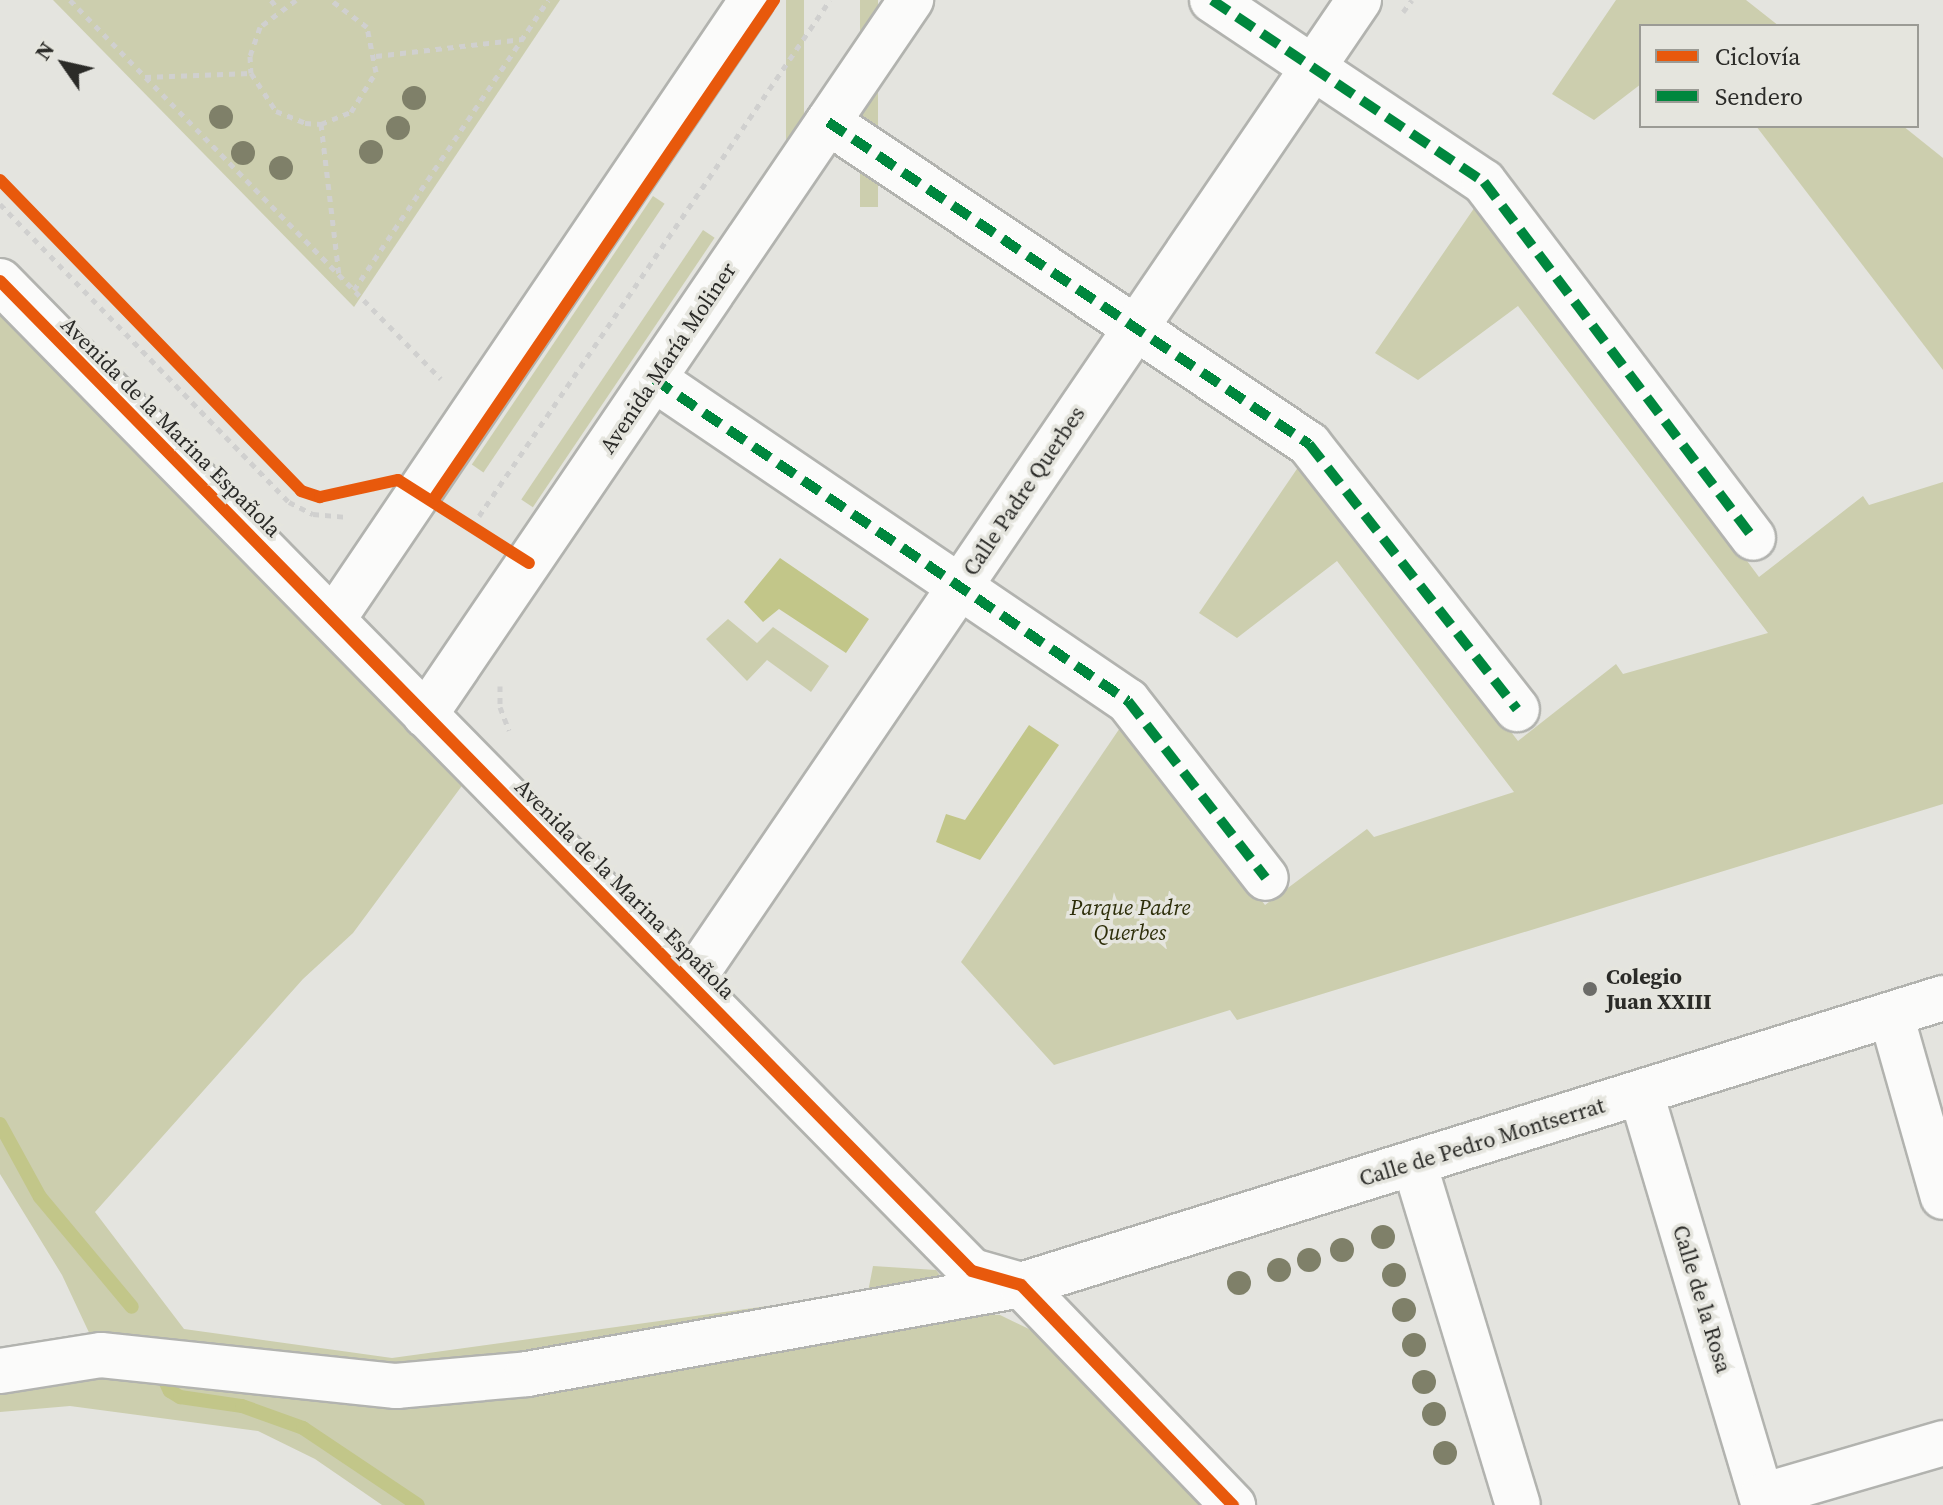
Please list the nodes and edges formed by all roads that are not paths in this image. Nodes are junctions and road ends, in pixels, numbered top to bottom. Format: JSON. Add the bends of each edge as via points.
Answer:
{"nodes":[{"id":1,"x":752,"y":0,"type":"edge"},
{"id":2,"x":911,"y":0,"type":"edge"},
{"id":3,"x":1212,"y":0,"type":"edge"},
{"id":4,"x":1359,"y":0,"type":"edge"},
{"id":5,"x":1313,"y":68,"type":"junction"},
{"id":6,"x":828,"y":122,"type":"junction"},
{"id":7,"x":0,"y":281,"type":"edge"},
{"id":8,"x":1136,"y":328,"type":"junction"},
{"id":9,"x":654,"y":379,"type":"junction"},
{"id":10,"x":1753,"y":538,"type":"dead end"},
{"id":11,"x":958,"y":588,"type":"junction"},
{"id":12,"x":334,"y":618,"type":"junction"},
{"id":13,"x":1517,"y":709,"type":"dead end"},
{"id":14,"x":425,"y":715,"type":"junction"},
{"id":15,"x":1266,"y":878,"type":"dead end"},
{"id":16,"x":690,"y":983,"type":"junction"},
{"id":17,"x":1943,"y":998,"type":"edge"},
{"id":18,"x":1891,"y":1015,"type":"junction"},
{"id":19,"x":1641,"y":1093,"type":"junction"},
{"id":20,"x":1414,"y":1163,"type":"junction"},
{"id":21,"x":1943,"y":1197,"type":"edge"},
{"id":22,"x":1021,"y":1285,"type":"junction"},
{"id":23,"x":0,"y":1371,"type":"edge"},
{"id":24,"x":1943,"y":1443,"type":"edge"},
{"id":25,"x":1763,"y":1500,"type":"edge"},
{"id":26,"x":1233,"y":1505,"type":"edge"},
{"id":27,"x":1518,"y":1505,"type":"edge"}],
"edges":[{"from":1,"to":12,"type":"street"},
{"from":2,"to":6,"type":"street","name":"Avenida María Moliner"},
{"from":3,"to":5,"type":"street"},
{"from":4,"to":5,"type":"street","name":"Calle Padre Querbes"},
{"from":5,"to":8,"type":"street","name":"Calle Padre Querbes"},
{"from":5,"to":10,"type":"street","via":[[1484,182]]},
{"from":6,"to":8,"type":"street"},
{"from":6,"to":9,"type":"street","name":"Avenida María Moliner"},
{"from":7,"to":12,"type":"street","name":"Avenida de la Marina Española"},
{"from":8,"to":11,"type":"street","name":"Calle Padre Querbes"},
{"from":8,"to":13,"type":"street","via":[[1309,444]]},
{"from":9,"to":11,"type":"street"},
{"from":9,"to":14,"type":"street","name":"Avenida María Moliner"},
{"from":11,"to":15,"type":"street","via":[[1128,701]]},
{"from":11,"to":16,"type":"street","name":"Calle Padre Querbes"},
{"from":12,"to":14,"type":"street","name":"Avenida de la Marina Española"},
{"from":14,"to":16,"type":"street","name":"Avenida de la Marina Española"},
{"from":16,"to":22,"type":"street","name":"Avenida de la Marina Española","via":[[972,1271]]},
{"from":17,"to":18,"type":"street","name":"Calle de Pedro Montserrat"},
{"from":18,"to":19,"type":"street","name":"Calle de Pedro Montserrat"},
{"from":18,"to":21,"type":"street"},
{"from":19,"to":20,"type":"street","name":"Calle de Pedro Montserrat"},
{"from":19,"to":25,"type":"street","name":"Calle de la Rosa"},
{"from":20,"to":22,"type":"street","name":"Calle de Pedro Montserrat"},
{"from":20,"to":27,"type":"street"},
{"from":22,"to":23,"type":"street","name":"Calle de Pedro Montserrat","via":[[527,1374],[396,1386],[101,1355]]},
{"from":22,"to":26,"type":"street"},
{"from":24,"to":25,"type":"street"}]}
